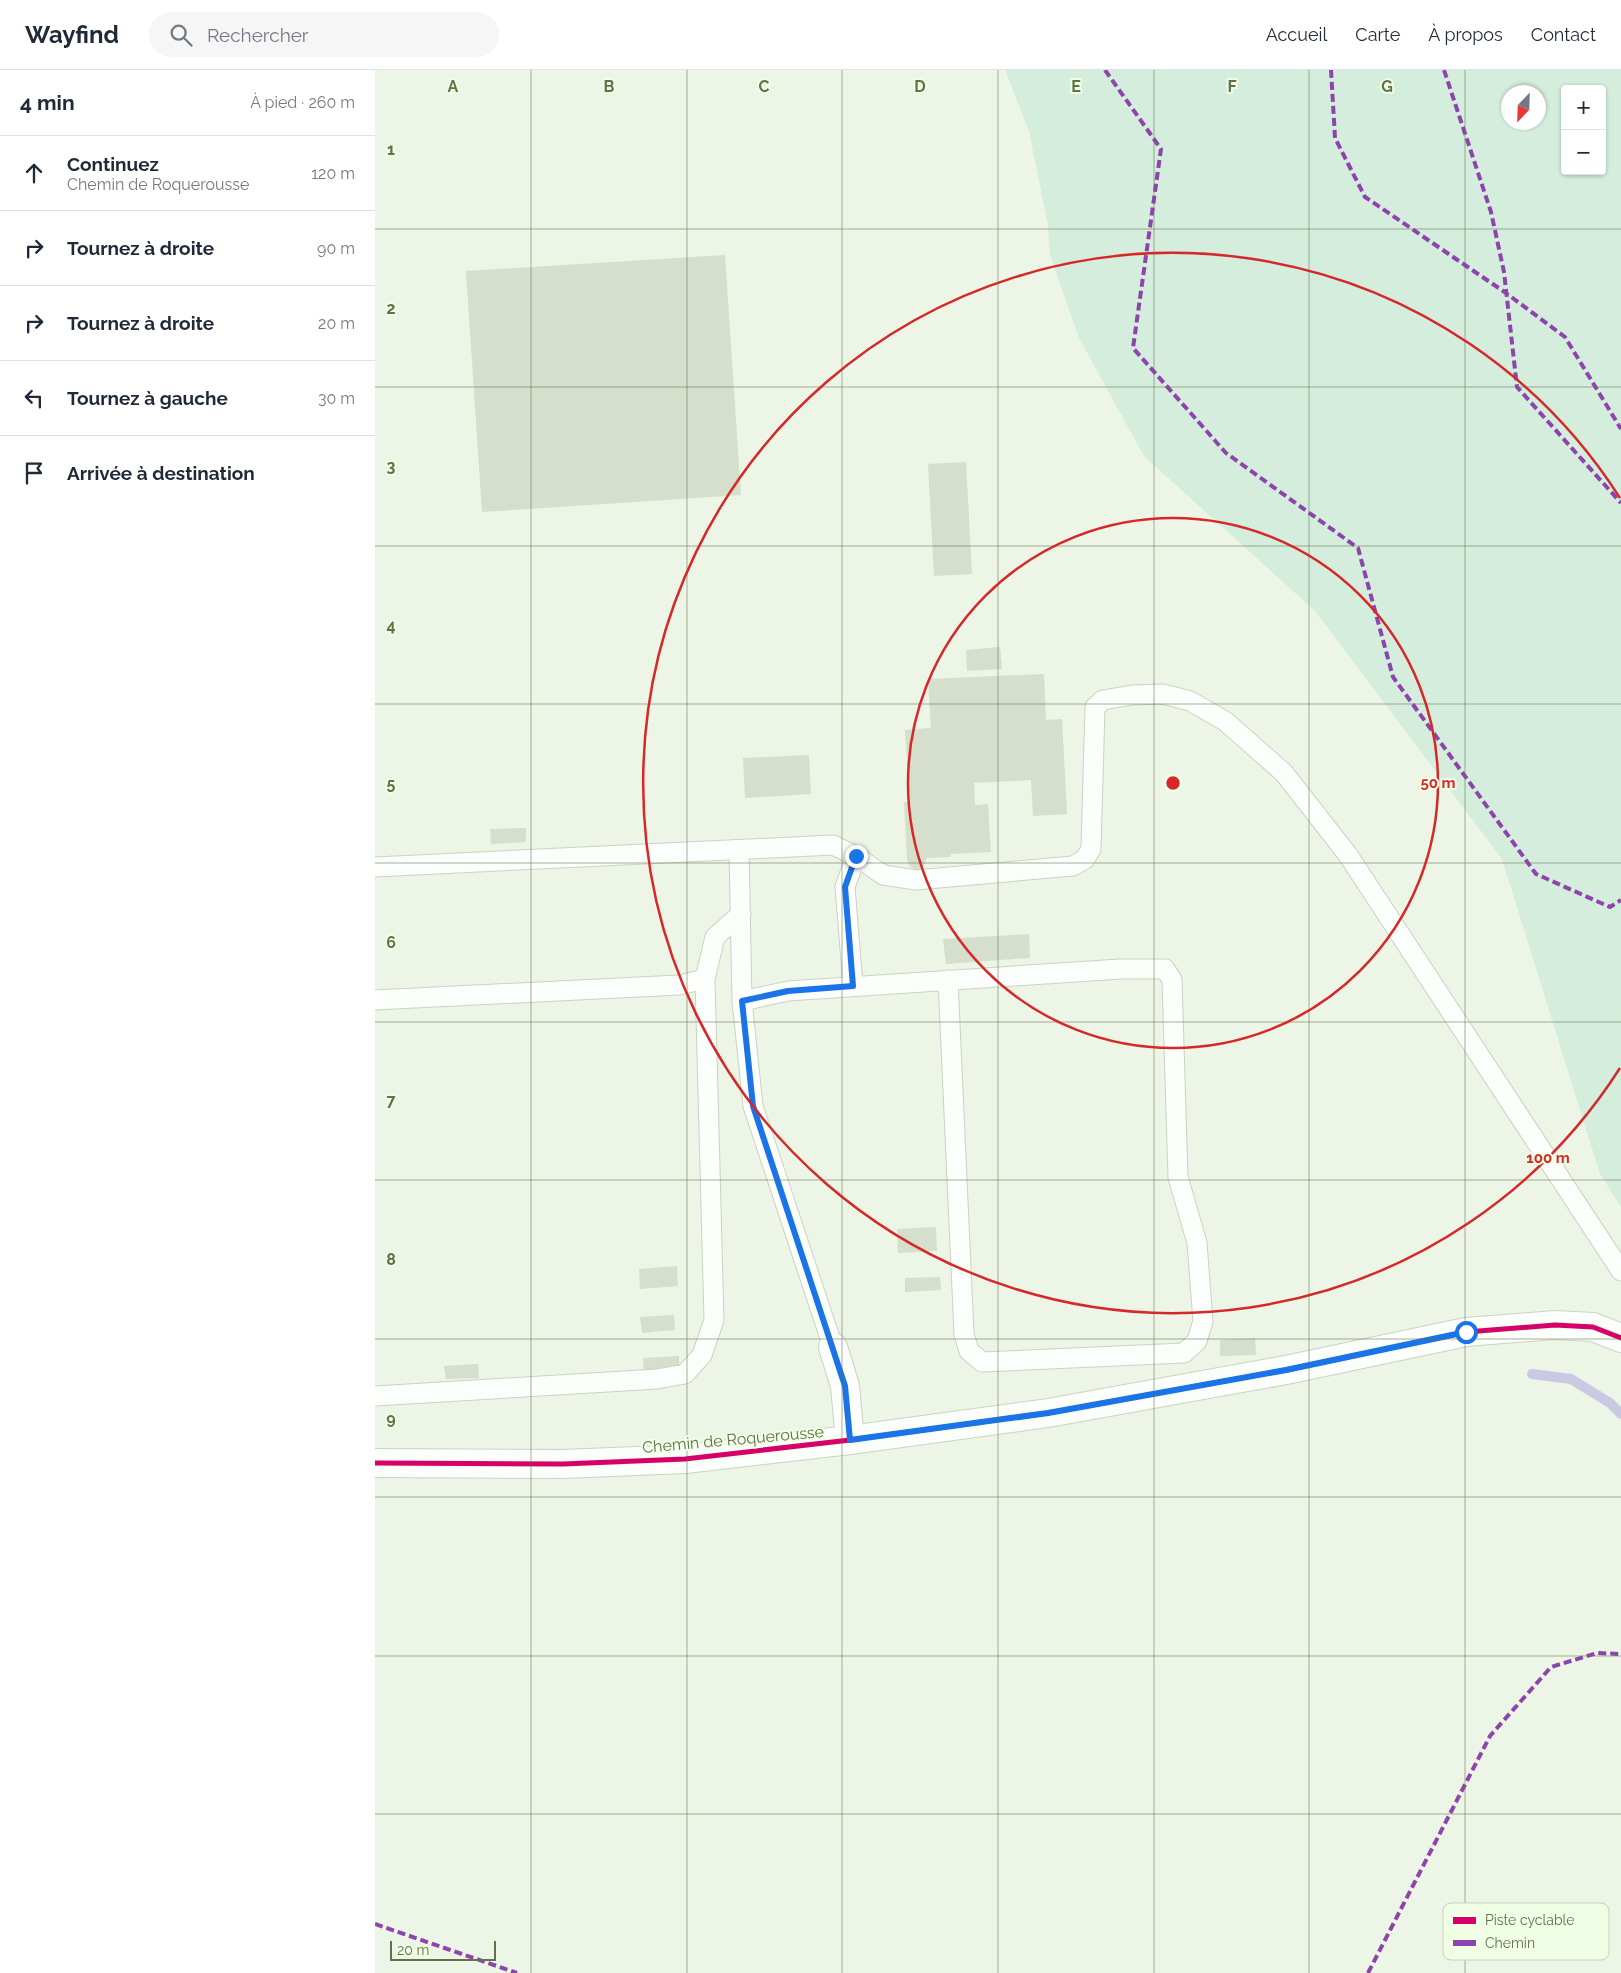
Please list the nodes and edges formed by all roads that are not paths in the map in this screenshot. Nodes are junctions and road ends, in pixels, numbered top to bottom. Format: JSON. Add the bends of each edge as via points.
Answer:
{"nodes":[{"id":1,"x":739,"y":850,"type":"junction"},
{"id":2,"x":856,"y":856,"type":"junction"},
{"id":3,"x":375,"y":867,"type":"edge"},
{"id":4,"x":741,"y":914,"type":"junction"},
{"id":5,"x":705,"y":979,"type":"junction"},
{"id":6,"x":948,"y":980,"type":"junction"},
{"id":7,"x":853,"y":986,"type":"junction"},
{"id":8,"x":375,"y":1000,"type":"edge"},
{"id":9,"x":742,"y":1001,"type":"junction"},
{"id":10,"x":1621,"y":1271,"type":"edge"},
{"id":11,"x":1621,"y":1338,"type":"edge"},
{"id":12,"x":833,"y":1347,"type":"joint"},
{"id":13,"x":375,"y":1396,"type":"edge"},
{"id":14,"x":850,"y":1440,"type":"junction"},
{"id":15,"x":375,"y":1463,"type":"edge"}],
"edges":[{"from":1,"to":2,"type":"lane","via":[[833,845]]},
{"from":1,"to":3,"type":"lane"},
{"from":1,"to":4,"type":"lane"},
{"from":2,"to":7,"type":"lane","via":[[845,887]]},
{"from":2,"to":10,"type":"lane","via":[[883,875],[916,880],[1073,866],[1085,859],[1091,849],[1095,706],[1103,700],[1132,694],[1163,694],[1190,701],[1225,721],[1284,773],[1348,854]]},
{"from":4,"to":5,"type":"lane","via":[[715,937]]},
{"from":4,"to":9,"type":"lane"},
{"from":5,"to":8,"type":"lane","via":[[679,985]]},
{"from":5,"to":13,"type":"lane","via":[[714,1320],[701,1356],[685,1374],[657,1379]]},
{"from":6,"to":6,"type":"lane","via":[[1120,969],[1165,969],[1172,980],[1177,1177],[1197,1243],[1203,1321],[1197,1341],[1184,1353],[982,1362],[969,1350],[964,1334]]},
{"from":6,"to":7,"type":"lane"},
{"from":7,"to":9,"type":"lane","via":[[788,991]]},
{"from":9,"to":12,"type":"lane","via":[[753,1106]]},
{"from":11,"to":14,"type":"street","name":"Chemin de Roquerousse","via":[[1593,1327],[1466,1332],[1286,1370],[1048,1413]]},
{"from":12,"to":14,"type":"street","via":[[845,1386]]},
{"from":14,"to":15,"type":"street","name":"Chemin de Roquerousse","via":[[685,1459],[563,1464]]}]}
